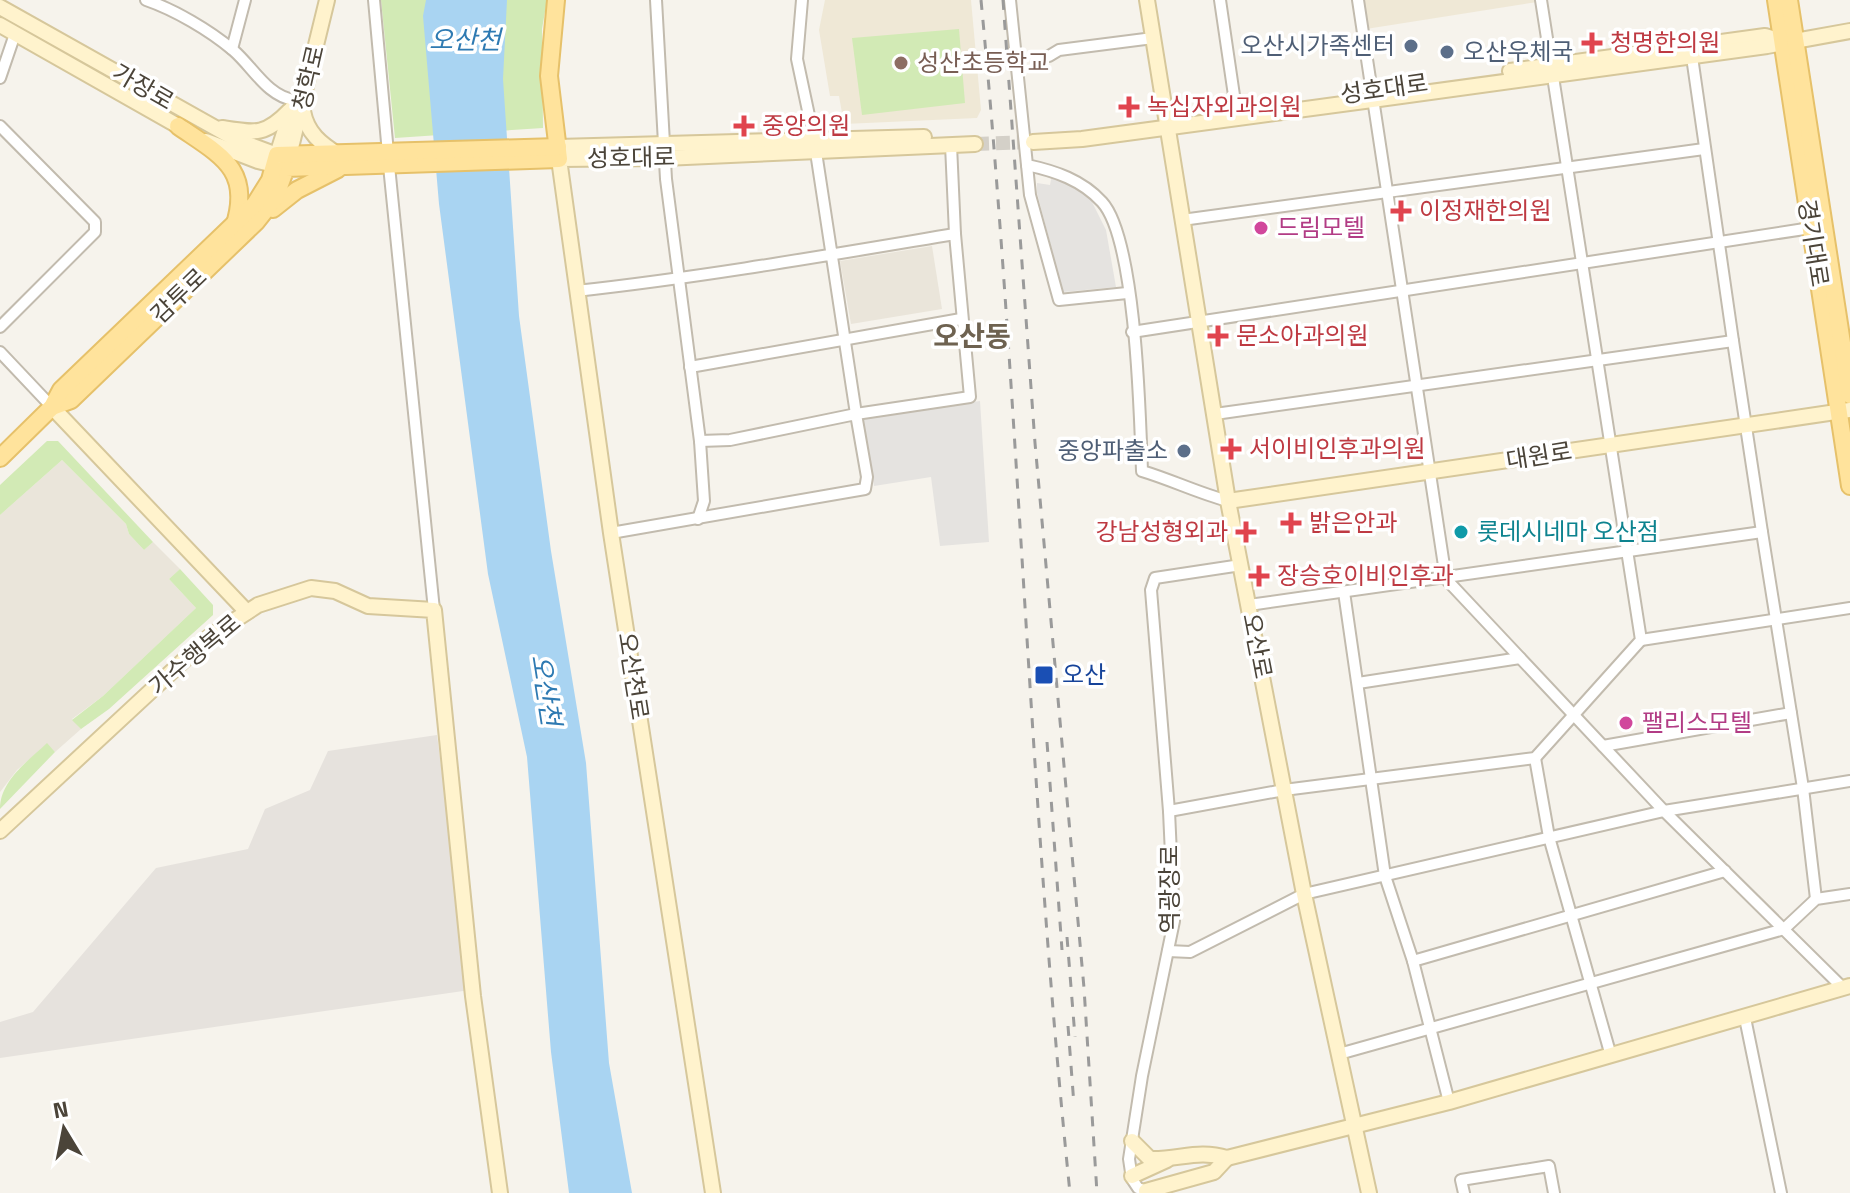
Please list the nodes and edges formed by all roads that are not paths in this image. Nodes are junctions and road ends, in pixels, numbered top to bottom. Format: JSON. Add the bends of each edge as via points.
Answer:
{"nodes":[{"id":1,"x":146,"y":0,"type":"edge"},
{"id":2,"x":245,"y":0,"type":"edge"},
{"id":3,"x":318,"y":0,"type":"edge"},
{"id":4,"x":327,"y":0,"type":"edge"},
{"id":5,"x":374,"y":0,"type":"edge"},
{"id":6,"x":556,"y":0,"type":"edge"},
{"id":7,"x":656,"y":0,"type":"edge"},
{"id":8,"x":802,"y":0,"type":"edge"},
{"id":9,"x":1010,"y":0,"type":"edge"},
{"id":10,"x":1147,"y":0,"type":"edge"},
{"id":11,"x":1220,"y":0,"type":"edge"},
{"id":12,"x":1358,"y":0,"type":"edge"},
{"id":13,"x":1541,"y":0,"type":"edge"},
{"id":14,"x":1776,"y":0,"type":"edge"},
{"id":15,"x":1789,"y":0,"type":"edge"},
{"id":16,"x":0,"y":7,"type":"edge"},
{"id":17,"x":0,"y":25,"type":"edge"},
{"id":18,"x":1850,"y":31,"type":"edge"},
{"id":19,"x":15,"y":34,"type":"junction"},
{"id":20,"x":1153,"y":38,"type":"junction"},
{"id":21,"x":1789,"y":40,"type":"junction"},
{"id":22,"x":232,"y":49,"type":"junction"},
{"id":23,"x":1049,"y":56,"type":"dead end"},
{"id":24,"x":1692,"y":57,"type":"junction"},
{"id":25,"x":1554,"y":70,"type":"junction"},
{"id":26,"x":0,"y":78,"type":"edge"},
{"id":27,"x":1372,"y":95,"type":"junction"},
{"id":28,"x":296,"y":105,"type":"junction"},
{"id":29,"x":1236,"y":109,"type":"junction"},
{"id":30,"x":199,"y":119,"type":"junction"},
{"id":31,"x":1168,"y":123,"type":"junction"},
{"id":32,"x":0,"y":126,"type":"edge"},
{"id":33,"x":178,"y":126,"type":"junction"},
{"id":34,"x":1033,"y":138,"type":"tunnel mouth"},
{"id":35,"x":815,"y":145,"type":"junction"},
{"id":36,"x":951,"y":145,"type":"junction"},
{"id":37,"x":1704,"y":149,"type":"junction"},
{"id":38,"x":664,"y":152,"type":"junction"},
{"id":39,"x":553,"y":153,"type":"junction"},
{"id":40,"x":394,"y":159,"type":"junction"},
{"id":41,"x":282,"y":161,"type":"junction"},
{"id":42,"x":341,"y":161,"type":"junction"},
{"id":43,"x":1027,"y":165,"type":"junction"},
{"id":44,"x":1569,"y":167,"type":"junction"},
{"id":45,"x":1385,"y":191,"type":"junction"},
{"id":46,"x":1182,"y":220,"type":"junction"},
{"id":47,"x":256,"y":222,"type":"junction"},
{"id":48,"x":1811,"y":228,"type":"junction"},
{"id":49,"x":233,"y":229,"type":"junction"},
{"id":50,"x":955,"y":234,"type":"junction"},
{"id":51,"x":1718,"y":242,"type":"junction"},
{"id":52,"x":830,"y":255,"type":"junction"},
{"id":53,"x":1583,"y":265,"type":"junction"},
{"id":54,"x":679,"y":280,"type":"junction"},
{"id":55,"x":576,"y":291,"type":"junction"},
{"id":56,"x":1401,"y":292,"type":"junction"},
{"id":57,"x":1127,"y":293,"type":"junction"},
{"id":58,"x":961,"y":319,"type":"junction"},
{"id":59,"x":1200,"y":321,"type":"junction"},
{"id":60,"x":0,"y":327,"type":"edge"},
{"id":61,"x":1132,"y":332,"type":"junction"},
{"id":62,"x":843,"y":340,"type":"junction"},
{"id":63,"x":1733,"y":341,"type":"junction"},
{"id":64,"x":0,"y":352,"type":"edge"},
{"id":65,"x":1597,"y":361,"type":"junction"},
{"id":66,"x":690,"y":367,"type":"junction"},
{"id":67,"x":1415,"y":388,"type":"junction"},
{"id":68,"x":1850,"y":395,"type":"edge"},
{"id":69,"x":52,"y":407,"type":"junction"},
{"id":70,"x":1844,"y":411,"type":"edge"},
{"id":71,"x":856,"y":414,"type":"junction"},
{"id":72,"x":1215,"y":414,"type":"junction"},
{"id":73,"x":1746,"y":426,"type":"junction"},
{"id":74,"x":700,"y":441,"type":"junction"},
{"id":75,"x":1610,"y":445,"type":"junction"},
{"id":76,"x":0,"y":458,"type":"edge"},
{"id":77,"x":1428,"y":473,"type":"junction"},
{"id":78,"x":1850,"y":486,"type":"edge"},
{"id":79,"x":1228,"y":501,"type":"junction"},
{"id":80,"x":698,"y":519,"type":"junction"},
{"id":81,"x":1762,"y":532,"type":"junction"},
{"id":82,"x":611,"y":533,"type":"junction"},
{"id":83,"x":1627,"y":552,"type":"junction"},
{"id":84,"x":1241,"y":565,"type":"junction"},
{"id":85,"x":1446,"y":579,"type":"junction"},
{"id":86,"x":1344,"y":592,"type":"junction"},
{"id":87,"x":1249,"y":605,"type":"junction"},
{"id":88,"x":1850,"y":608,"type":"edge"},
{"id":89,"x":434,"y":610,"type":"junction"},
{"id":90,"x":247,"y":612,"type":"junction"},
{"id":91,"x":1775,"y":620,"type":"junction"},
{"id":92,"x":1641,"y":640,"type":"junction"},
{"id":93,"x":1520,"y":658,"type":"junction"},
{"id":94,"x":1358,"y":683,"type":"junction"},
{"id":95,"x":1791,"y":713,"type":"junction"},
{"id":96,"x":1574,"y":715,"type":"junction"},
{"id":97,"x":1603,"y":746,"type":"junction"},
{"id":98,"x":1535,"y":758,"type":"junction"},
{"id":99,"x":1372,"y":779,"type":"junction"},
{"id":100,"x":1850,"y":781,"type":"edge"},
{"id":101,"x":1803,"y":788,"type":"junction"},
{"id":102,"x":1284,"y":790,"type":"junction"},
{"id":103,"x":1169,"y":811,"type":"junction"},
{"id":104,"x":1664,"y":811,"type":"junction"},
{"id":105,"x":0,"y":831,"type":"edge"},
{"id":106,"x":1549,"y":837,"type":"junction"},
{"id":107,"x":1725,"y":871,"type":"junction"},
{"id":108,"x":1385,"y":876,"type":"junction"},
{"id":109,"x":1304,"y":894,"type":"junction"},
{"id":110,"x":1850,"y":894,"type":"edge"},
{"id":111,"x":1816,"y":899,"type":"junction"},
{"id":112,"x":1570,"y":914,"type":"junction"},
{"id":113,"x":1784,"y":929,"type":"junction"},
{"id":114,"x":1168,"y":951,"type":"junction"},
{"id":115,"x":1413,"y":961,"type":"junction"},
{"id":116,"x":1590,"y":983,"type":"junction"},
{"id":117,"x":1846,"y":987,"type":"edge"},
{"id":118,"x":1745,"y":1018,"type":"junction"},
{"id":119,"x":1430,"y":1029,"type":"junction"},
{"id":120,"x":1339,"y":1054,"type":"junction"},
{"id":121,"x":1611,"y":1056,"type":"junction"},
{"id":122,"x":1449,"y":1102,"type":"junction"},
{"id":123,"x":1355,"y":1126,"type":"junction"},
{"id":124,"x":1132,"y":1141,"type":"junction"},
{"id":125,"x":1227,"y":1158,"type":"junction"},
{"id":126,"x":1168,"y":1160,"type":"junction"},
{"id":127,"x":1132,"y":1176,"type":"junction"},
{"id":128,"x":1146,"y":1191,"type":"joint"},
{"id":129,"x":500,"y":1193,"type":"edge"},
{"id":130,"x":713,"y":1193,"type":"edge"},
{"id":131,"x":1369,"y":1193,"type":"edge"},
{"id":132,"x":1464,"y":1193,"type":"edge"},
{"id":133,"x":1554,"y":1193,"type":"edge"},
{"id":134,"x":1781,"y":1193,"type":"edge"}],
"edges":[{"from":1,"to":22,"type":"street"},
{"from":2,"to":22,"type":"street"},
{"from":3,"to":28,"type":"street","name":"청학로"},
{"from":4,"to":28,"type":"street","name":"청학로"},
{"from":5,"to":40,"type":"street"},
{"from":6,"to":39,"type":"main road","name":"오산천로","via":[[549,76]]},
{"from":7,"to":38,"type":"street"},
{"from":8,"to":35,"type":"street","via":[[797,59]]},
{"from":9,"to":43,"type":"street"},
{"from":10,"to":20,"type":"street","name":"오산로"},
{"from":11,"to":29,"type":"street"},
{"from":12,"to":27,"type":"street"},
{"from":13,"to":25,"type":"street"},
{"from":14,"to":21,"type":"main road","name":"경기대로"},
{"from":15,"to":21,"type":"main road","name":"경기대로"},
{"from":16,"to":30,"type":"street","name":"가장로"},
{"from":17,"to":19,"type":"street","name":"가장로"},
{"from":18,"to":21,"type":"street","name":"성호대로"},
{"from":19,"to":26,"type":"street"},
{"from":19,"to":33,"type":"street","name":"가장로"},
{"from":20,"to":23,"type":"street","via":[[1059,50]]},
{"from":20,"to":31,"type":"street","name":"오산로"},
{"from":21,"to":24,"type":"street","name":"성호대로"},
{"from":21,"to":25,"type":"street","name":"성호대로","via":[[1765,36]]},
{"from":21,"to":48,"type":"main road","name":"경기대로"},
{"from":21,"to":68,"type":"main road","name":"경기대로"},
{"from":22,"to":28,"type":"street","via":[[279,98]]},
{"from":24,"to":25,"type":"street","name":"성호대로"},
{"from":24,"to":37,"type":"street"},
{"from":25,"to":27,"type":"street","name":"성호대로"},
{"from":25,"to":44,"type":"street"},
{"from":27,"to":29,"type":"street","name":"성호대로"},
{"from":27,"to":31,"type":"street","name":"성호대로"},
{"from":27,"to":45,"type":"street"},
{"from":28,"to":30,"type":"street","via":[[274,127],[255,133]]},
{"from":28,"to":41,"type":"street","name":"청학로"},
{"from":28,"to":42,"type":"street","via":[[309,130]]},
{"from":29,"to":31,"type":"street","name":"성호대로"},
{"from":30,"to":41,"type":"street","name":"가장로"},
{"from":31,"to":34,"type":"street","name":"성호대로"},
{"from":31,"to":46,"type":"street","name":"오산로"},
{"from":32,"to":60,"type":"street","via":[[95,222],[95,232]]},
{"from":33,"to":41,"type":"street","name":"가장로","via":[[215,145]]},
{"from":33,"to":49,"type":"main road","via":[[235,171],[240,191]]},
{"from":35,"to":36,"type":"street","name":"성호대로"},
{"from":35,"to":36,"type":"street","name":"성호대로","via":[[976,140]]},
{"from":35,"to":38,"type":"street","name":"성호대로"},
{"from":35,"to":52,"type":"street"},
{"from":36,"to":50,"type":"street"},
{"from":37,"to":44,"type":"street"},
{"from":37,"to":51,"type":"street"},
{"from":38,"to":39,"type":"street","name":"성호대로"},
{"from":38,"to":54,"type":"street"},
{"from":39,"to":40,"type":"main road","name":"성호대로"},
{"from":39,"to":55,"type":"street","name":"오산천로"},
{"from":40,"to":42,"type":"main road","name":"성호대로"},
{"from":40,"to":89,"type":"street"},
{"from":41,"to":42,"type":"main road","name":"성호대로"},
{"from":41,"to":47,"type":"main road","name":"감투로","via":[[275,198]]},
{"from":41,"to":49,"type":"main road","name":"감투로","via":[[264,193]]},
{"from":42,"to":47,"type":"main road"},
{"from":43,"to":57,"type":"street","via":[[1074,179],[1102,202],[1118,227]]},
{"from":43,"to":57,"type":"street","via":[[1030,195],[1059,300]]},
{"from":44,"to":45,"type":"street"},
{"from":44,"to":53,"type":"street"},
{"from":45,"to":46,"type":"street"},
{"from":45,"to":56,"type":"street"},
{"from":46,"to":59,"type":"street","name":"오산로"},
{"from":47,"to":69,"type":"main road","name":"감투로","via":[[71,400]]},
{"from":48,"to":51,"type":"street"},
{"from":48,"to":70,"type":"main road","name":"경기대로"},
{"from":49,"to":69,"type":"main road","name":"감투로","via":[[61,390]]},
{"from":50,"to":52,"type":"street"},
{"from":50,"to":58,"type":"street"},
{"from":51,"to":53,"type":"street"},
{"from":51,"to":63,"type":"street"},
{"from":52,"to":54,"type":"street"},
{"from":52,"to":62,"type":"street"},
{"from":53,"to":56,"type":"street"},
{"from":53,"to":65,"type":"street"},
{"from":54,"to":55,"type":"street"},
{"from":54,"to":66,"type":"street"},
{"from":55,"to":82,"type":"street","name":"오산천로"},
{"from":56,"to":59,"type":"street"},
{"from":56,"to":67,"type":"street"},
{"from":57,"to":61,"type":"street"},
{"from":58,"to":62,"type":"street"},
{"from":58,"to":71,"type":"street","via":[[970,397]]},
{"from":59,"to":61,"type":"street"},
{"from":59,"to":72,"type":"street","name":"오산로"},
{"from":61,"to":79,"type":"street","via":[[1142,471]]},
{"from":62,"to":66,"type":"street"},
{"from":62,"to":71,"type":"street"},
{"from":63,"to":65,"type":"street"},
{"from":63,"to":73,"type":"street"},
{"from":64,"to":69,"type":"street"},
{"from":65,"to":67,"type":"street"},
{"from":65,"to":75,"type":"street"},
{"from":66,"to":74,"type":"street"},
{"from":67,"to":72,"type":"street"},
{"from":67,"to":77,"type":"street"},
{"from":69,"to":76,"type":"main road","name":"감투로"},
{"from":69,"to":90,"type":"street"},
{"from":70,"to":73,"type":"street","name":"대원로"},
{"from":70,"to":78,"type":"main road","name":"경기대로"},
{"from":71,"to":74,"type":"street","via":[[730,440]]},
{"from":71,"to":80,"type":"street","via":[[865,489]]},
{"from":72,"to":79,"type":"street","name":"오산로"},
{"from":73,"to":75,"type":"street","name":"대원로"},
{"from":73,"to":81,"type":"street"},
{"from":74,"to":80,"type":"street","via":[[704,501]]},
{"from":75,"to":77,"type":"street","name":"대원로"},
{"from":75,"to":83,"type":"street"},
{"from":77,"to":79,"type":"street","name":"대원로"},
{"from":77,"to":85,"type":"street"},
{"from":79,"to":84,"type":"street","name":"오산로"},
{"from":80,"to":82,"type":"street"},
{"from":81,"to":83,"type":"street"},
{"from":81,"to":91,"type":"street"},
{"from":82,"to":130,"type":"street","name":"오산천로"},
{"from":83,"to":85,"type":"street"},
{"from":83,"to":92,"type":"street"},
{"from":84,"to":87,"type":"street","name":"오산로"},
{"from":84,"to":103,"type":"street","name":"역광장로","via":[[1155,578],[1151,590]]},
{"from":85,"to":86,"type":"street"},
{"from":85,"to":93,"type":"street"},
{"from":86,"to":87,"type":"street"},
{"from":86,"to":94,"type":"street"},
{"from":87,"to":102,"type":"street","name":"오산로"},
{"from":88,"to":91,"type":"street"},
{"from":89,"to":90,"type":"street","name":"가수행복로","via":[[368,606],[335,591],[311,588]]},
{"from":89,"to":129,"type":"street","via":[[473,996]]},
{"from":90,"to":105,"type":"street","name":"가수행복로","via":[[209,637]]},
{"from":91,"to":92,"type":"street"},
{"from":91,"to":95,"type":"street"},
{"from":92,"to":96,"type":"street"},
{"from":93,"to":94,"type":"street"},
{"from":93,"to":96,"type":"street"},
{"from":94,"to":99,"type":"street"},
{"from":95,"to":97,"type":"street"},
{"from":95,"to":101,"type":"street"},
{"from":96,"to":97,"type":"street"},
{"from":96,"to":98,"type":"street"},
{"from":97,"to":104,"type":"street"},
{"from":98,"to":99,"type":"street"},
{"from":98,"to":106,"type":"street"},
{"from":99,"to":102,"type":"street"},
{"from":99,"to":108,"type":"street"},
{"from":100,"to":101,"type":"street"},
{"from":101,"to":104,"type":"street"},
{"from":101,"to":111,"type":"street"},
{"from":102,"to":103,"type":"street"},
{"from":102,"to":109,"type":"street","name":"오산로"},
{"from":103,"to":114,"type":"street","name":"역광장로","via":[[1174,921]]},
{"from":104,"to":106,"type":"street"},
{"from":104,"to":107,"type":"street"},
{"from":106,"to":108,"type":"street"},
{"from":106,"to":112,"type":"street"},
{"from":107,"to":112,"type":"street"},
{"from":107,"to":113,"type":"street"},
{"from":108,"to":109,"type":"street"},
{"from":108,"to":115,"type":"street"},
{"from":109,"to":114,"type":"street","via":[[1190,952]]},
{"from":109,"to":120,"type":"street","name":"오산로"},
{"from":110,"to":111,"type":"street"},
{"from":111,"to":113,"type":"street"},
{"from":112,"to":115,"type":"street"},
{"from":112,"to":116,"type":"street"},
{"from":113,"to":116,"type":"street"},
{"from":113,"to":117,"type":"street"},
{"from":114,"to":124,"type":"street","name":"역광장로"},
{"from":115,"to":119,"type":"street"},
{"from":116,"to":119,"type":"street"},
{"from":116,"to":121,"type":"street"},
{"from":117,"to":118,"type":"street"},
{"from":118,"to":121,"type":"street"},
{"from":118,"to":134,"type":"street"},
{"from":119,"to":120,"type":"street"},
{"from":119,"to":122,"type":"street"},
{"from":120,"to":123,"type":"street","name":"오산로"},
{"from":121,"to":122,"type":"street"},
{"from":122,"to":123,"type":"street"},
{"from":123,"to":125,"type":"street"},
{"from":123,"to":131,"type":"street","name":"오산로"},
{"from":124,"to":126,"type":"street","via":[[1150,1159]]},
{"from":124,"to":127,"type":"street","name":"역광장로"},
{"from":125,"to":126,"type":"street","via":[[1202,1152]]},
{"from":125,"to":128,"type":"street","via":[[1214,1172]]},
{"from":126,"to":127,"type":"street"},
{"from":127,"to":128,"type":"street"},
{"from":132,"to":133,"type":"street","via":[[1461,1180],[1549,1166]]}]}
